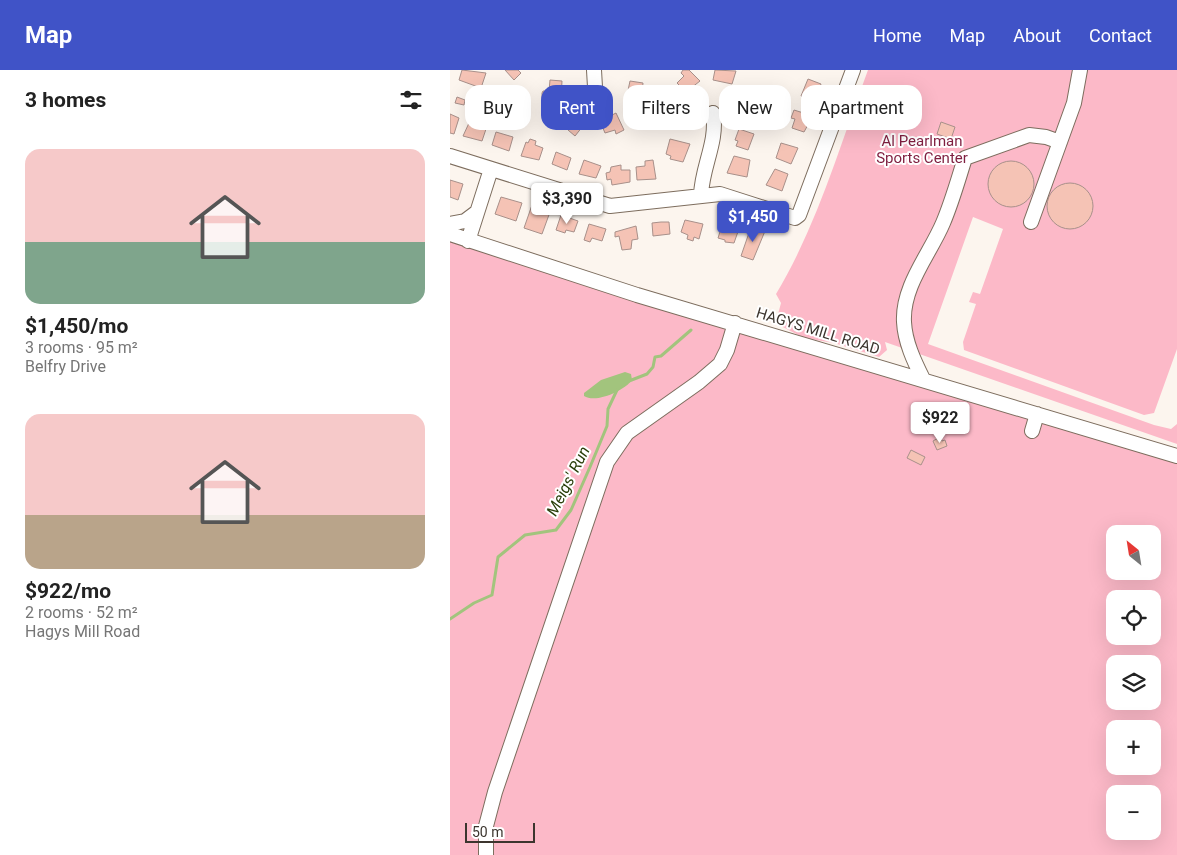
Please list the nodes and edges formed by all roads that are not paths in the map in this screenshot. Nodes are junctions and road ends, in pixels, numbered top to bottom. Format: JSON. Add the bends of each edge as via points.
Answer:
{"nodes":[{"id":1,"x":594,"y":70,"type":"edge"},
{"id":2,"x":853,"y":70,"type":"edge"},
{"id":3,"x":1080,"y":70,"type":"edge"},
{"id":4,"x":595,"y":85,"type":"edge"},
{"id":5,"x":713,"y":113,"type":"dead end"},
{"id":6,"x":1060,"y":142,"type":"junction"},
{"id":7,"x":450,"y":156,"type":"edge"},
{"id":8,"x":491,"y":169,"type":"junction"},
{"id":9,"x":701,"y":195,"type":"junction"},
{"id":10,"x":477,"y":212,"type":"junction"},
{"id":11,"x":1031,"y":222,"type":"dead end"},
{"id":12,"x":450,"y":224,"type":"edge"},
{"id":13,"x":450,"y":234,"type":"edge"},
{"id":14,"x":468,"y":241,"type":"junction"},
{"id":15,"x":735,"y":323,"type":"junction"},
{"id":16,"x":923,"y":380,"type":"junction"},
{"id":17,"x":1037,"y":414,"type":"junction"},
{"id":18,"x":1032,"y":431,"type":"dead end"},
{"id":19,"x":1177,"y":456,"type":"edge"},
{"id":20,"x":486,"y":855,"type":"edge"}],
"edges":[{"from":1,"to":4,"type":"street"},
{"from":2,"to":9,"type":"street","via":[[798,217],[726,195]]},
{"from":3,"to":6,"type":"street","via":[[1077,92]]},
{"from":5,"to":9,"type":"street","via":[[714,135],[702,178]]},
{"from":6,"to":11,"type":"street"},
{"from":6,"to":16,"type":"street","via":[[1029,135],[966,158],[942,224],[920,267],[904,310],[908,342]]},
{"from":7,"to":8,"type":"street"},
{"from":8,"to":9,"type":"street","via":[[610,206]]},
{"from":8,"to":10,"type":"street"},
{"from":10,"to":12,"type":"street","via":[[465,221]]},
{"from":10,"to":14,"type":"street"},
{"from":13,"to":14,"type":"street","name":"HAGYS MILL ROAD"},
{"from":14,"to":15,"type":"street","name":"HAGYS MILL ROAD"},
{"from":15,"to":16,"type":"street","name":"HAGYS MILL ROAD"},
{"from":15,"to":20,"type":"street","via":[[720,364],[627,433],[615,447],[603,471],[495,792],[486,826]]},
{"from":16,"to":17,"type":"street","name":"HAGYS MILL ROAD"},
{"from":17,"to":18,"type":"street"},
{"from":17,"to":19,"type":"street","name":"HAGYS MILL ROAD"}]}
